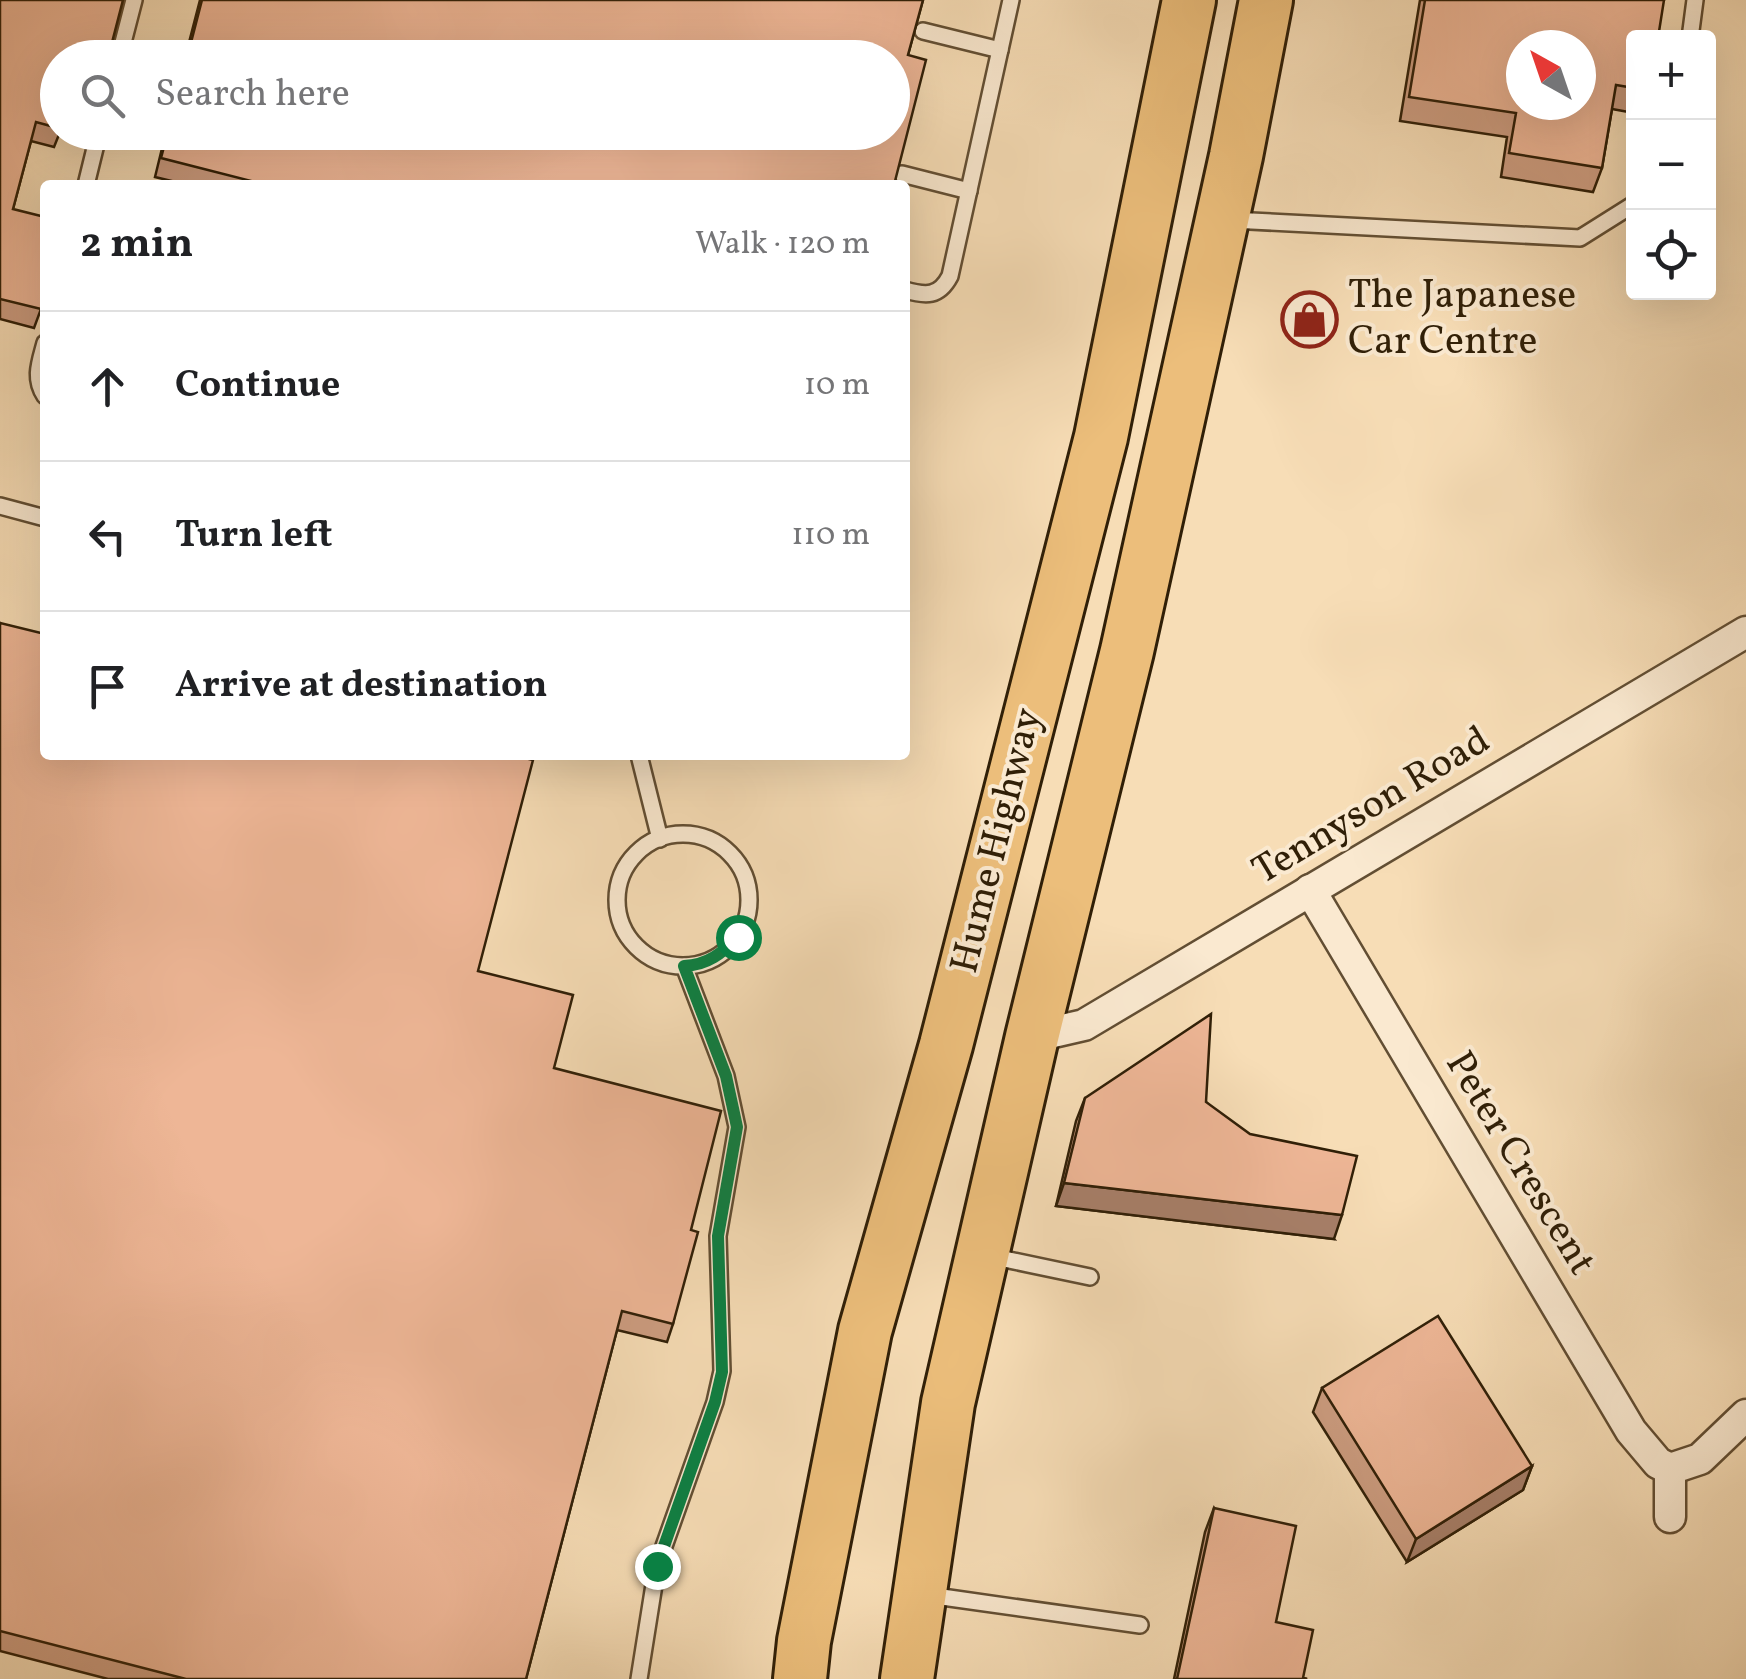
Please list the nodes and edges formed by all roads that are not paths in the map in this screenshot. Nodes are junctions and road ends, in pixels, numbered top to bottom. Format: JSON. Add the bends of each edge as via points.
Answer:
{"nodes":[{"id":1,"x":134,"y":0,"type":"edge"},
{"id":2,"x":1011,"y":0,"type":"edge"},
{"id":3,"x":1189,"y":0,"type":"edge"},
{"id":4,"x":1266,"y":0,"type":"edge"},
{"id":5,"x":1695,"y":0,"type":"edge"},
{"id":6,"x":1691,"y":30,"type":"edge"},
{"id":7,"x":923,"y":31,"type":"edge"},
{"id":8,"x":124,"y":40,"type":"edge"},
{"id":9,"x":1000,"y":50,"type":"junction"},
{"id":10,"x":95,"y":150,"type":"edge"},
{"id":11,"x":902,"y":174,"type":"edge"},
{"id":12,"x":87,"y":180,"type":"edge"},
{"id":13,"x":969,"y":191,"type":"junction"},
{"id":14,"x":1626,"y":209,"type":"edge"},
{"id":15,"x":1222,"y":220,"type":"junction"},
{"id":16,"x":910,"y":292,"type":"edge"},
{"id":17,"x":40,"y":364,"type":"edge"},
{"id":18,"x":40,"y":389,"type":"edge"},
{"id":19,"x":0,"y":506,"type":"edge"},
{"id":20,"x":40,"y":517,"type":"edge"},
{"id":21,"x":1746,"y":632,"type":"edge"},
{"id":22,"x":640,"y":760,"type":"edge"},
{"id":23,"x":660,"y":839,"type":"junction"},
{"id":24,"x":1310,"y":890,"type":"junction"},
{"id":25,"x":684,"y":966,"type":"junction"},
{"id":26,"x":1032,"y":1037,"type":"junction"},
{"id":27,"x":981,"y":1255,"type":"junction"},
{"id":28,"x":1090,"y":1277,"type":"dead end"},
{"id":29,"x":1746,"y":1416,"type":"edge"},
{"id":30,"x":1670,"y":1469,"type":"junction"},
{"id":31,"x":1670,"y":1517,"type":"dead end"},
{"id":32,"x":920,"y":1594,"type":"junction"},
{"id":33,"x":1140,"y":1625,"type":"dead end"},
{"id":34,"x":639,"y":1679,"type":"edge"},
{"id":35,"x":800,"y":1679,"type":"edge"},
{"id":36,"x":907,"y":1679,"type":"edge"}],
"edges":[{"from":1,"to":8,"type":"lane"},
{"from":2,"to":9,"type":"lane"},
{"from":3,"to":35,"type":"highway","name":"Hume Highway","via":[[1101,437],[946,1045],[865,1330]]},
{"from":4,"to":15,"type":"highway","name":"Hume Highway"},
{"from":5,"to":6,"type":"lane"},
{"from":7,"to":9,"type":"lane"},
{"from":9,"to":13,"type":"lane"},
{"from":10,"to":12,"type":"lane"},
{"from":11,"to":13,"type":"lane"},
{"from":13,"to":16,"type":"lane","via":[[944,288],[923,296]]},
{"from":14,"to":15,"type":"lane","via":[[1580,238]]},
{"from":15,"to":26,"type":"highway","name":"Hume Highway","via":[[1127,651]]},
{"from":17,"to":18,"type":"lane"},
{"from":19,"to":20,"type":"lane"},
{"from":21,"to":24,"type":"street","name":"Tennyson Road"},
{"from":22,"to":23,"type":"lane"},
{"from":23,"to":25,"type":"lane","via":[[627,863],[617,913],[627,938],[646,956]]},
{"from":23,"to":25,"type":"lane","via":[[696,835],[720,844],[748,887],[748,913],[738,937],[720,956]]},
{"from":24,"to":26,"type":"street","name":"Tennyson Road","via":[[1084,1024]]},
{"from":24,"to":30,"type":"street","name":"Peter Crescent","via":[[1631,1432]]},
{"from":25,"to":34,"type":"lane","via":[[726,1076],[737,1127],[718,1236],[722,1372],[657,1566]]},
{"from":26,"to":27,"type":"highway","name":"Hume Highway"},
{"from":27,"to":28,"type":"lane"},
{"from":27,"to":32,"type":"highway","name":"Hume Highway","via":[[948,1403]]},
{"from":29,"to":30,"type":"street","via":[[1700,1459]]},
{"from":30,"to":31,"type":"street"},
{"from":32,"to":33,"type":"lane"},
{"from":32,"to":36,"type":"highway","name":"Hume Highway"}]}
